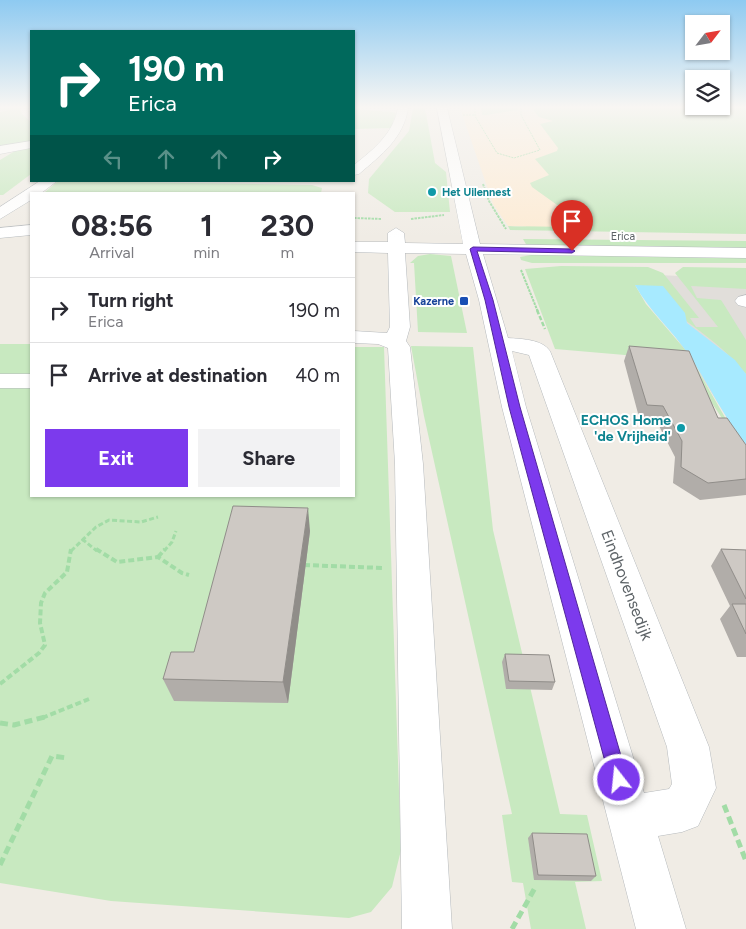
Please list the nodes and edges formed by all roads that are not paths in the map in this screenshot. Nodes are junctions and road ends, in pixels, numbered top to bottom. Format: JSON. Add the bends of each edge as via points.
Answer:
{"nodes":[{"id":1,"x":379,"y":151,"type":"edge"},
{"id":2,"x":451,"y":151,"type":"edge"},
{"id":3,"x":355,"y":170,"type":"edge"},
{"id":4,"x":30,"y":195,"type":"edge"},
{"id":5,"x":30,"y":201,"type":"edge"},
{"id":6,"x":17,"y":213,"type":"junction"},
{"id":7,"x":0,"y":214,"type":"edge"},
{"id":8,"x":30,"y":224,"type":"edge"},
{"id":9,"x":0,"y":226,"type":"edge"},
{"id":10,"x":30,"y":230,"type":"edge"},
{"id":11,"x":355,"y":232,"type":"edge"},
{"id":12,"x":0,"y":233,"type":"edge"},
{"id":13,"x":727,"y":237,"type":"dead end"},
{"id":14,"x":397,"y":240,"type":"junction"},
{"id":15,"x":471,"y":241,"type":"junction"},
{"id":16,"x":0,"y":242,"type":"edge"},
{"id":17,"x":30,"y":243,"type":"edge"},
{"id":18,"x":355,"y":247,"type":"edge"},
{"id":19,"x":746,"y":253,"type":"edge"},
{"id":20,"x":355,"y":337,"type":"edge"},
{"id":21,"x":395,"y":341,"type":"junction"},
{"id":22,"x":498,"y":344,"type":"junction"},
{"id":23,"x":0,"y":381,"type":"edge"},
{"id":24,"x":30,"y":382,"type":"edge"},
{"id":25,"x":630,"y":817,"type":"junction"},
{"id":26,"x":427,"y":929,"type":"edge"},
{"id":27,"x":661,"y":929,"type":"edge"}],
"edges":[{"from":1,"to":3,"type":"street"},
{"from":2,"to":15,"type":"street"},
{"from":4,"to":7,"type":"street"},
{"from":5,"to":6,"type":"street"},
{"from":6,"to":8,"type":"street"},
{"from":6,"to":9,"type":"street"},
{"from":10,"to":12,"type":"street"},
{"from":11,"to":14,"type":"street"},
{"from":13,"to":15,"type":"street","name":"Erica","via":[[507,234]]},
{"from":14,"to":15,"type":"street"},
{"from":14,"to":18,"type":"street"},
{"from":14,"to":21,"type":"street","via":[[400,327]]},
{"from":15,"to":19,"type":"street","name":"Erica","via":[[513,251]]},
{"from":15,"to":22,"type":"street"},
{"from":16,"to":17,"type":"street"},
{"from":20,"to":21,"type":"street"},
{"from":21,"to":26,"type":"street","via":[[400,347],[410,464]]},
{"from":22,"to":25,"type":"street"},
{"from":22,"to":25,"type":"street","name":"Eindhovensedijk","via":[[525,346],[539,351],[688,747],[694,788],[682,810]]},
{"from":23,"to":24,"type":"street"},
{"from":25,"to":27,"type":"street"}]}
